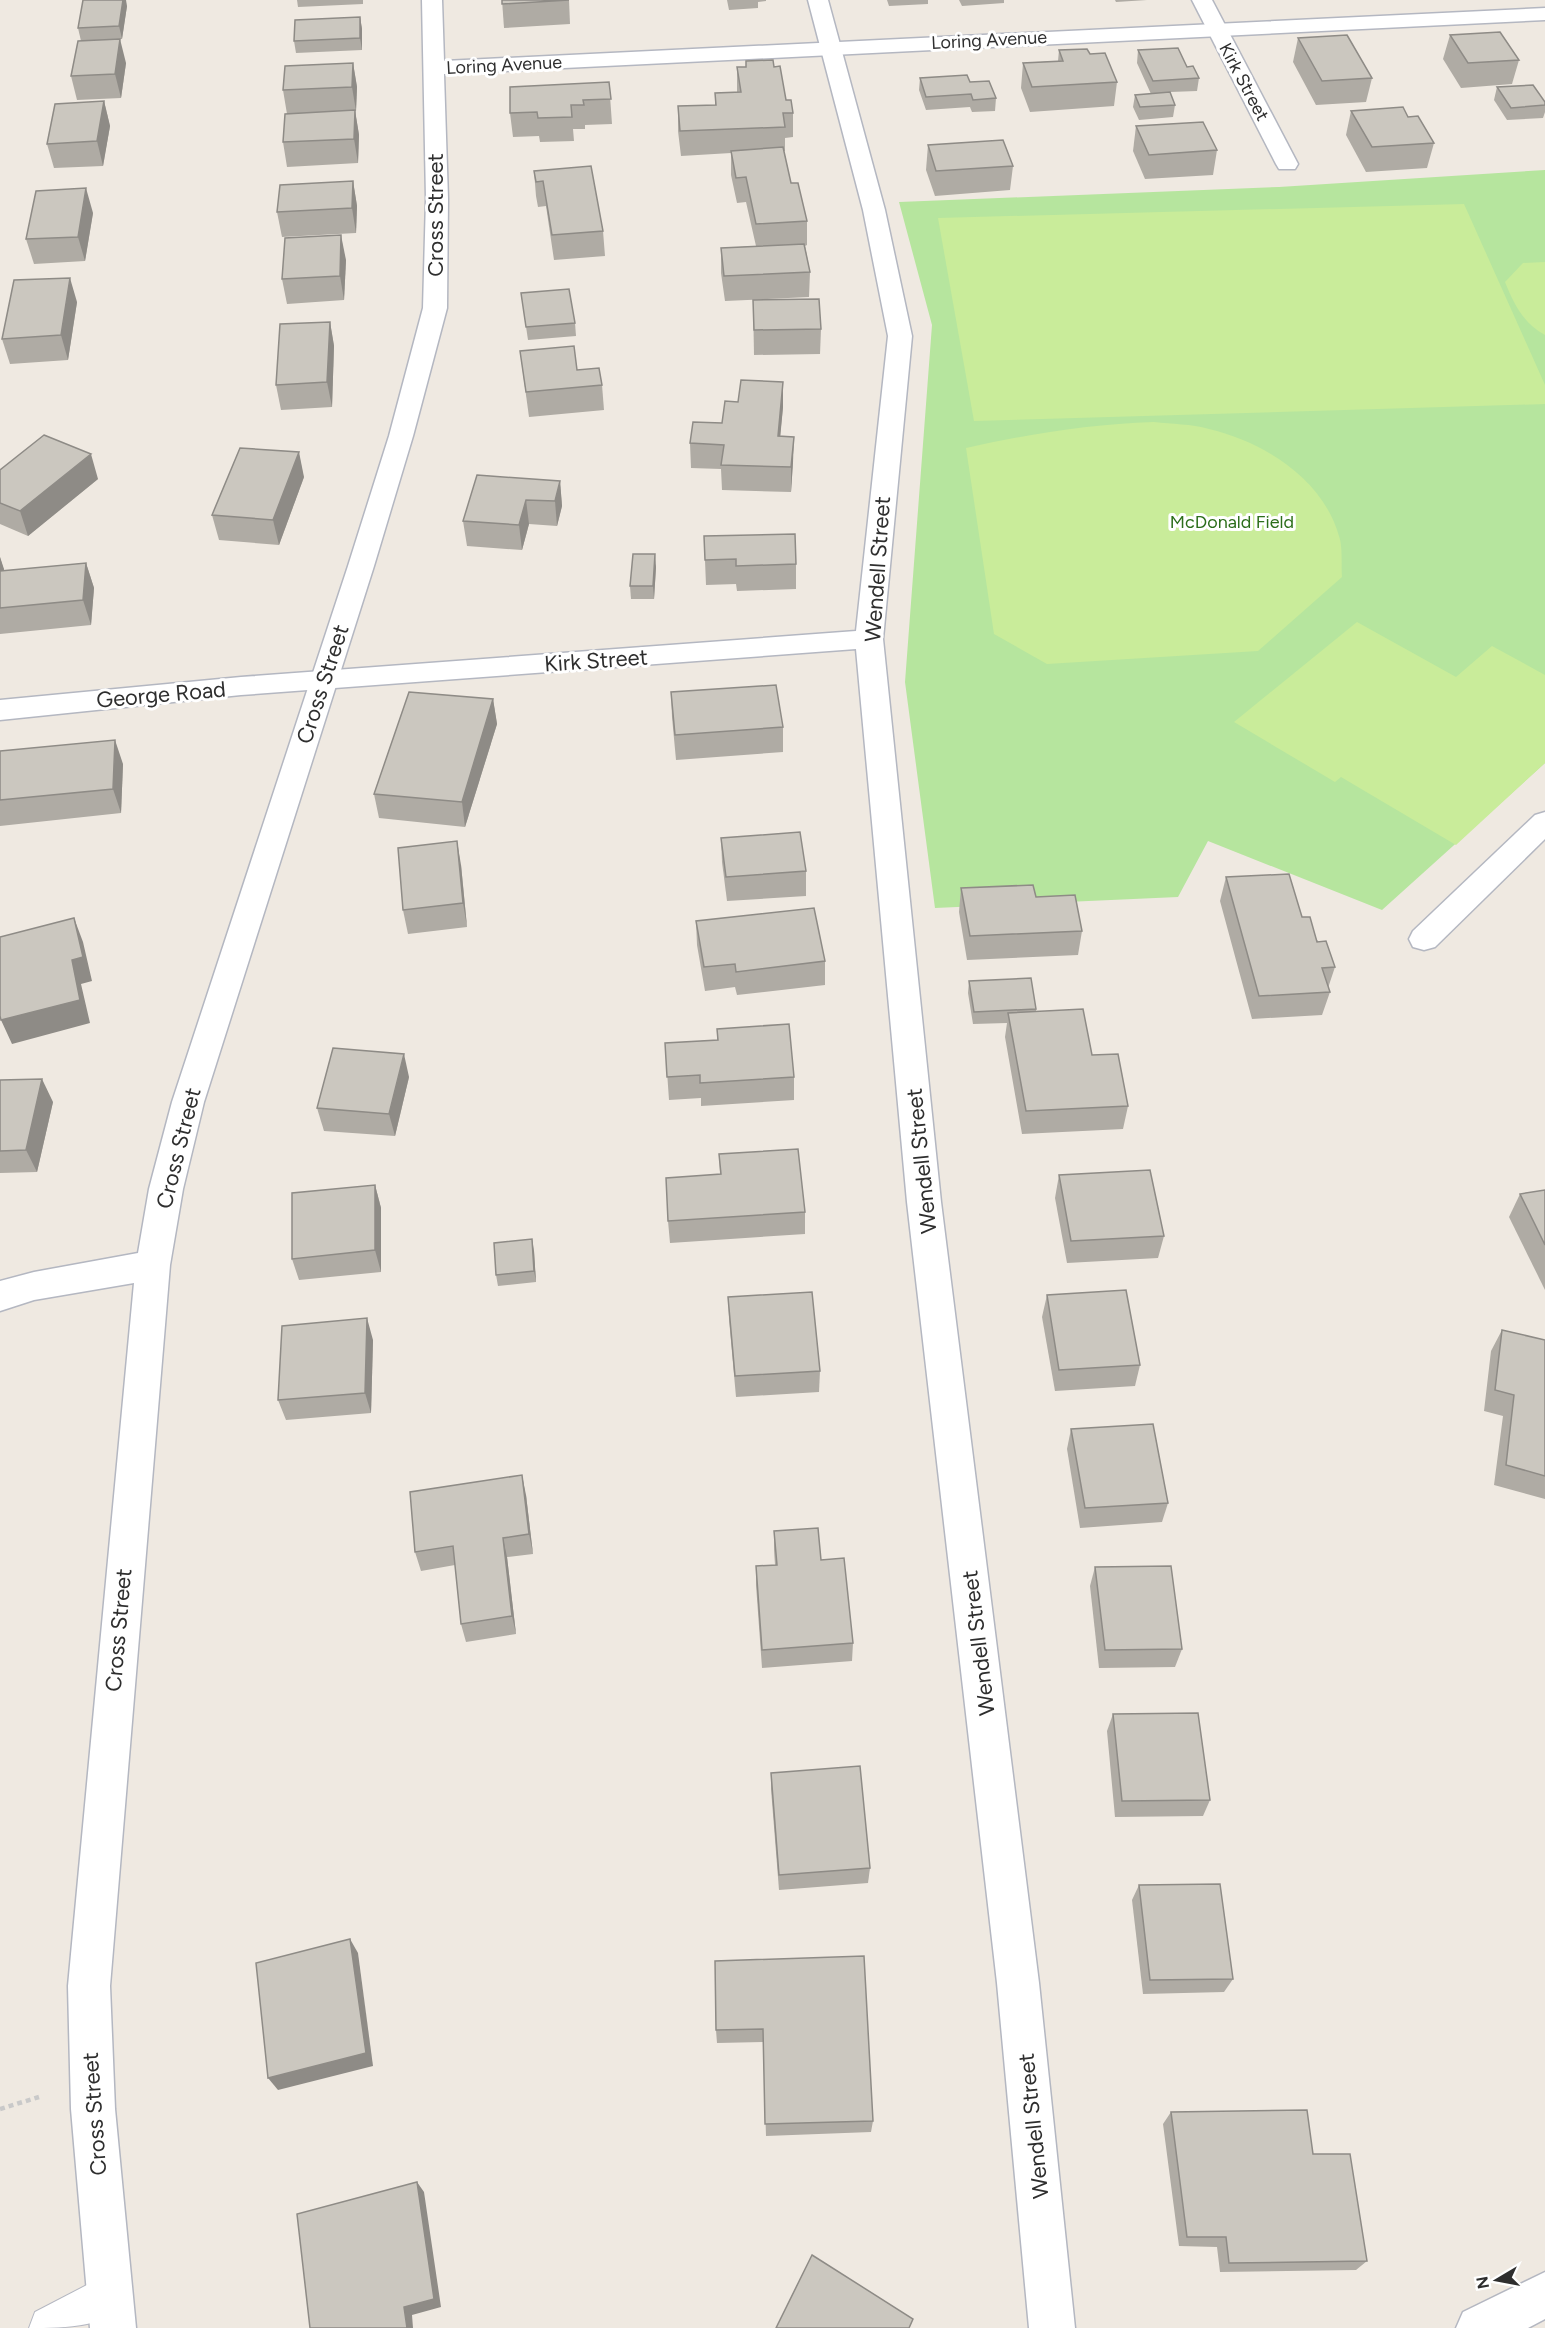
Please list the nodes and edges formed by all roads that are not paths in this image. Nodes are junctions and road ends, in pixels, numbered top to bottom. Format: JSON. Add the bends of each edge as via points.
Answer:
{"nodes":[{"id":1,"x":432,"y":0,"type":"edge"},
{"id":2,"x":818,"y":0,"type":"edge"},
{"id":3,"x":1202,"y":0,"type":"edge"},
{"id":4,"x":1545,"y":14,"type":"edge"},
{"id":5,"x":1215,"y":28,"type":"junction"},
{"id":6,"x":829,"y":49,"type":"junction"},
{"id":7,"x":434,"y":68,"type":"junction"},
{"id":8,"x":1287,"y":164,"type":"dead end"},
{"id":9,"x":869,"y":639,"type":"junction"},
{"id":10,"x":322,"y":680,"type":"junction"},
{"id":11,"x":0,"y":710,"type":"edge"},
{"id":12,"x":1545,"y":822,"type":"edge"},
{"id":13,"x":1424,"y":939,"type":"dead end"},
{"id":14,"x":153,"y":1265,"type":"junction"},
{"id":15,"x":0,"y":1296,"type":"edge"},
{"id":16,"x":1545,"y":2295,"type":"edge"},
{"id":17,"x":111,"y":2312,"type":"edge"},
{"id":18,"x":51,"y":2328,"type":"edge"},
{"id":19,"x":1052,"y":2328,"type":"edge"},
{"id":20,"x":1479,"y":2328,"type":"edge"}],
"edges":[{"from":1,"to":7,"type":"street","name":"Cross Street"},
{"from":2,"to":6,"type":"street","name":"Wendell Street"},
{"from":3,"to":5,"type":"street","name":"Kirk Street"},
{"from":4,"to":5,"type":"street","name":"Loring Avenue"},
{"from":5,"to":6,"type":"street","name":"Loring Avenue"},
{"from":5,"to":8,"type":"street","name":"Kirk Street"},
{"from":6,"to":7,"type":"street","name":"Loring Avenue"},
{"from":6,"to":9,"type":"street","name":"Wendell Street","via":[[874,210],[900,336]]},
{"from":7,"to":10,"type":"street","name":"Cross Street","via":[[435,308],[398,447]]},
{"from":9,"to":10,"type":"street","name":"Kirk Street"},
{"from":9,"to":19,"type":"street","name":"Wendell Street","via":[[924,1202],[1018,1983]]},
{"from":10,"to":11,"type":"street","name":"George Road"},
{"from":10,"to":14,"type":"street","name":"Cross Street","via":[[185,1112]]},
{"from":12,"to":13,"type":"street"},
{"from":14,"to":15,"type":"street","via":[[34,1286]]},
{"from":14,"to":17,"type":"street","name":"Cross Street","via":[[89,1986],[93,2109]]},
{"from":16,"to":20,"type":"street"},
{"from":17,"to":18,"type":"lane"}]}
